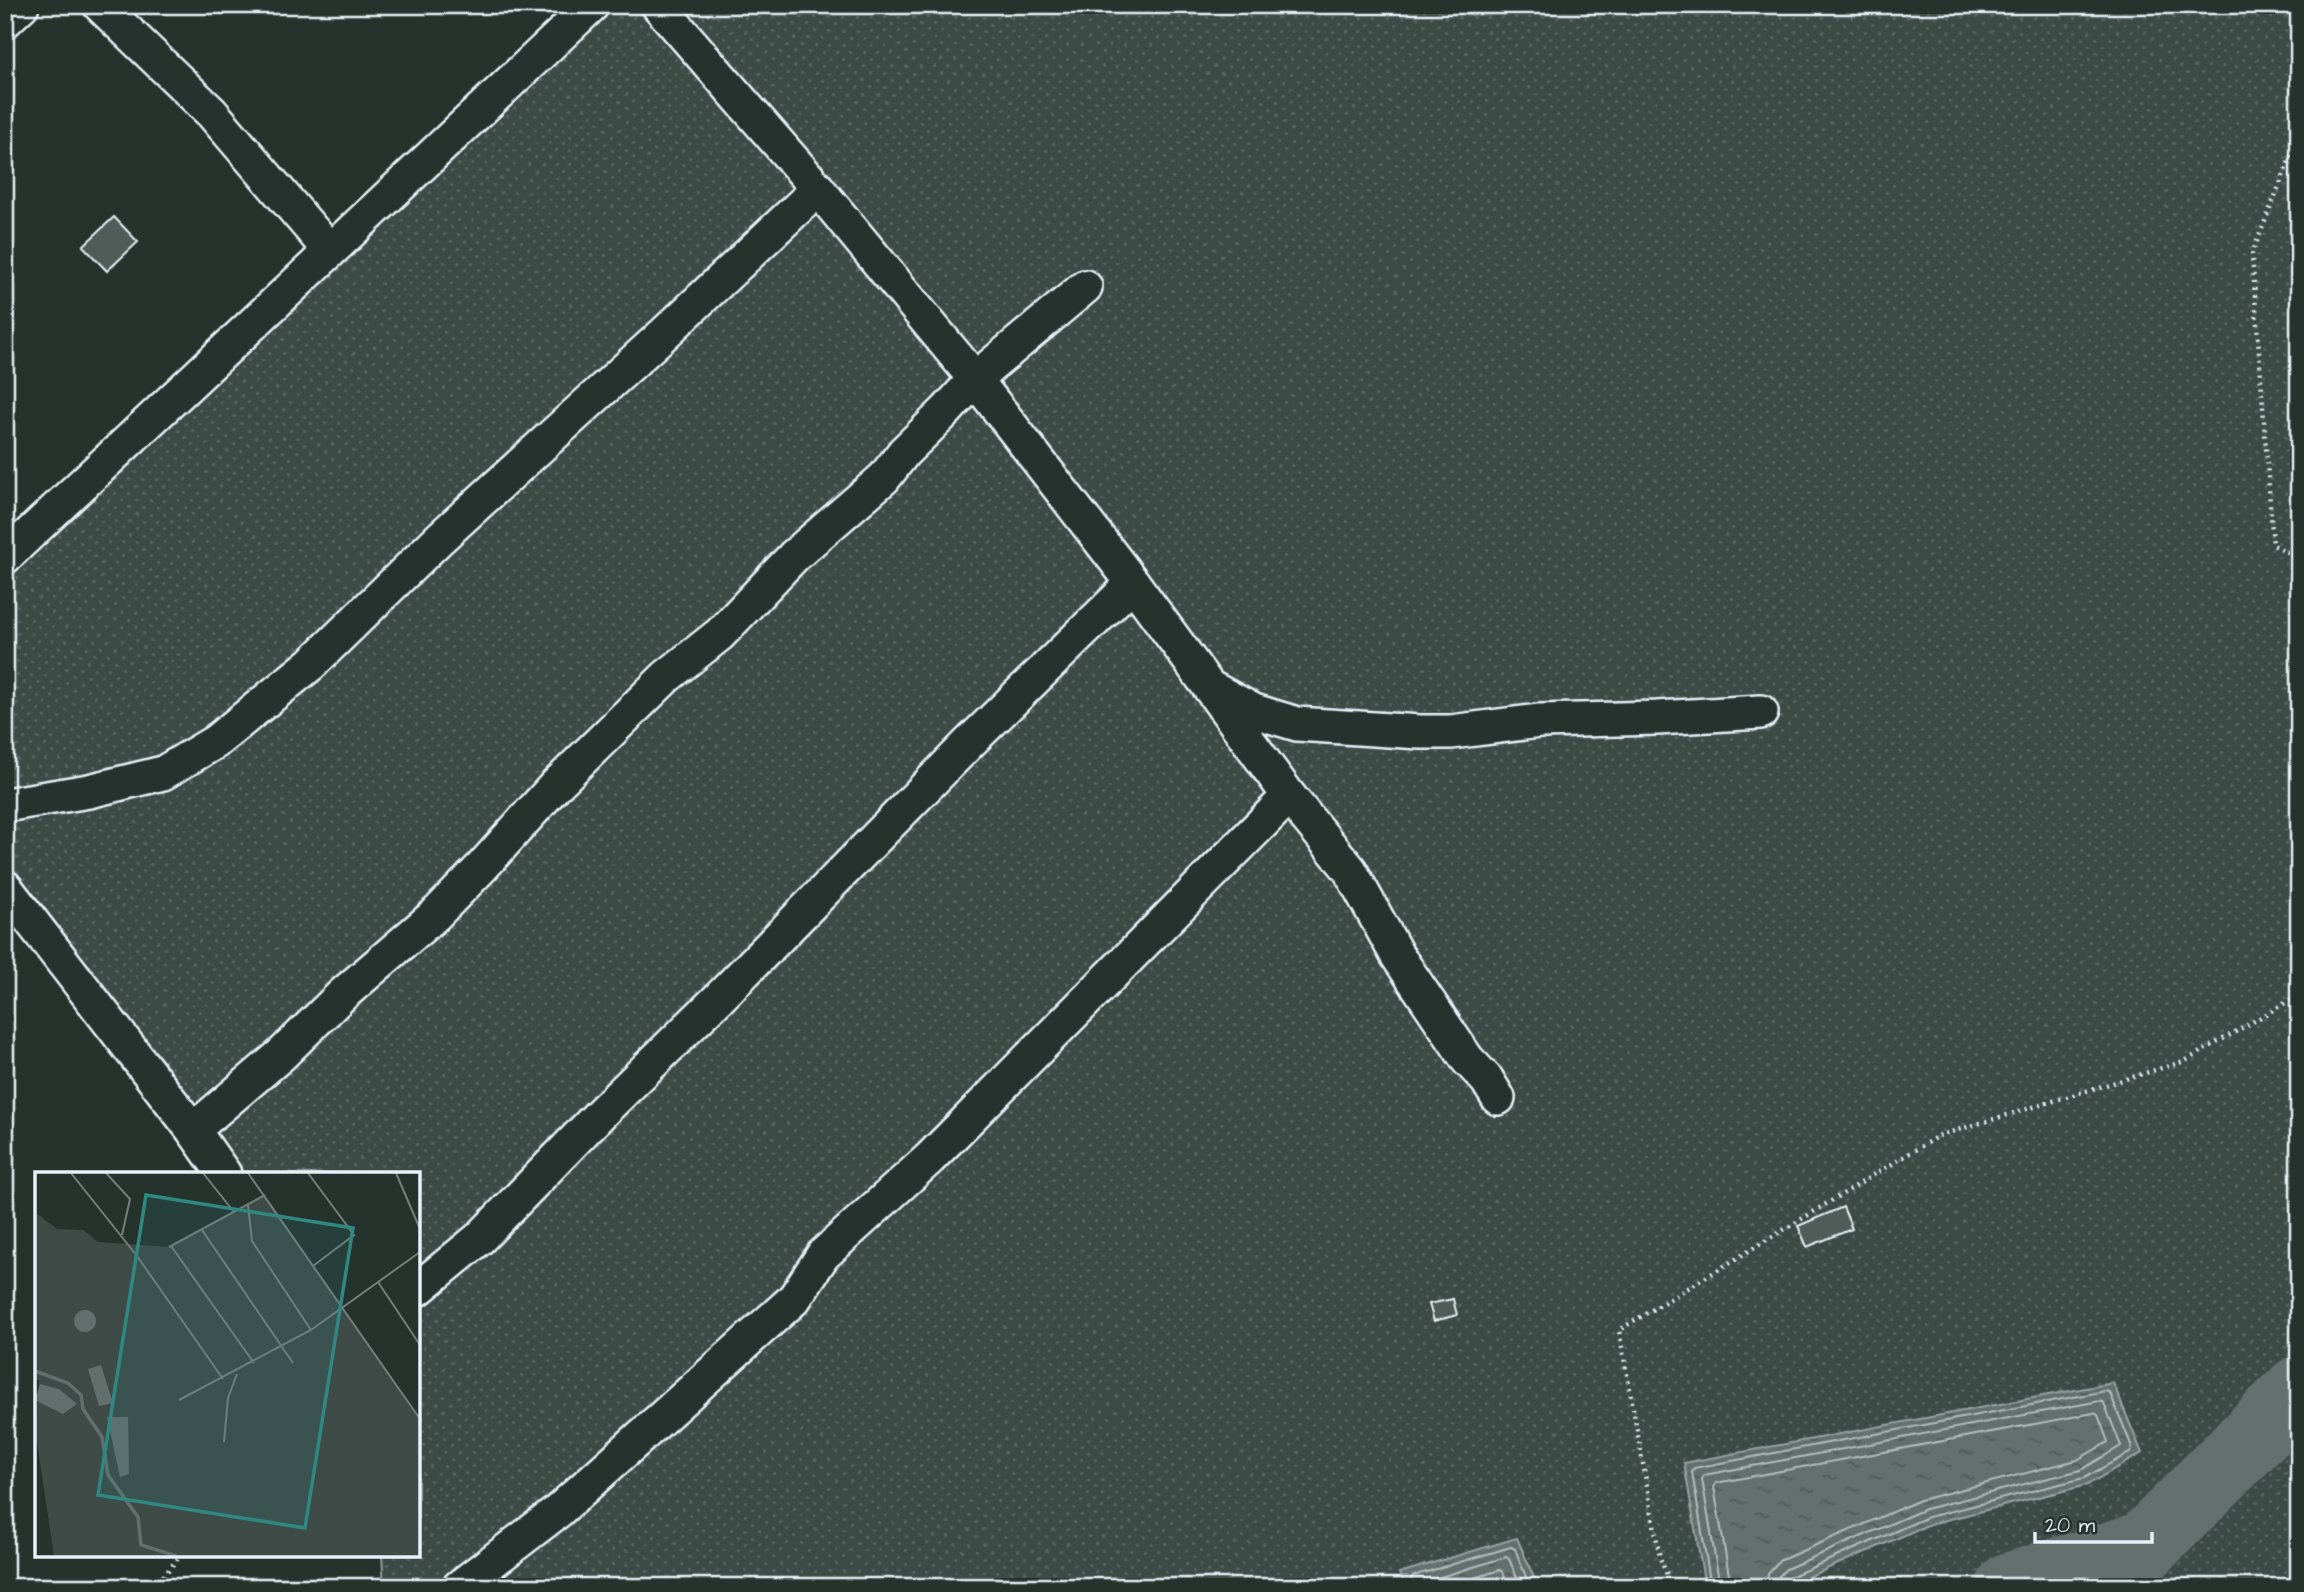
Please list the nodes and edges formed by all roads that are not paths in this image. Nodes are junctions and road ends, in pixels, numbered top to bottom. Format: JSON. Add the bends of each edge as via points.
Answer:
{"nodes":[{"id":1,"x":22,"y":5,"type":"edge"},
{"id":2,"x":100,"y":5,"type":"edge"},
{"id":3,"x":592,"y":5,"type":"edge"},
{"id":4,"x":658,"y":5,"type":"edge"},
{"id":5,"x":5,"y":21,"type":"edge"},
{"id":6,"x":818,"y":189,"type":"junction"},
{"id":7,"x":330,"y":251,"type":"junction"},
{"id":8,"x":1085,"y":287,"type":"dead end"},
{"id":9,"x":975,"y":379,"type":"junction"},
{"id":10,"x":5,"y":557,"type":"edge"},
{"id":11,"x":1133,"y":583,"type":"junction"},
{"id":12,"x":1209,"y":688,"type":"junction"},
{"id":13,"x":1761,"y":712,"type":"dead end"},
{"id":14,"x":1289,"y":796,"type":"junction"},
{"id":15,"x":5,"y":804,"type":"edge"},
{"id":16,"x":10,"y":908,"type":"edge"},
{"id":17,"x":1498,"y":1098,"type":"dead end"},
{"id":18,"x":193,"y":1130,"type":"junction"},
{"id":19,"x":223,"y":1172,"type":"edge"},
{"id":20,"x":420,"y":1287,"type":"edge"},
{"id":21,"x":459,"y":1587,"type":"edge"}],
"edges":[{"from":1,"to":5,"type":"street"},
{"from":2,"to":7,"type":"street","via":[[212,113]]},
{"from":3,"to":7,"type":"street"},
{"from":4,"to":6,"type":"street"},
{"from":6,"to":9,"type":"street"},
{"from":6,"to":15,"type":"street","via":[[311,664],[215,742],[163,773]]},
{"from":7,"to":10,"type":"street"},
{"from":8,"to":9,"type":"street"},
{"from":9,"to":11,"type":"street"},
{"from":9,"to":18,"type":"street","via":[[884,478],[803,548],[720,634],[666,677],[554,787],[435,915]]},
{"from":11,"to":12,"type":"street"},
{"from":11,"to":20,"type":"street","via":[[480,1238]]},
{"from":12,"to":13,"type":"street","via":[[1254,711],[1297,724],[1392,730],[1451,732],[1540,721]]},
{"from":12,"to":14,"type":"street"},
{"from":14,"to":17,"type":"street","via":[[1350,870],[1397,955],[1466,1059]]},
{"from":14,"to":21,"type":"street","via":[[930,1158],[823,1255],[794,1299],[557,1512]]},
{"from":16,"to":18,"type":"street"},
{"from":18,"to":19,"type":"street"}]}
